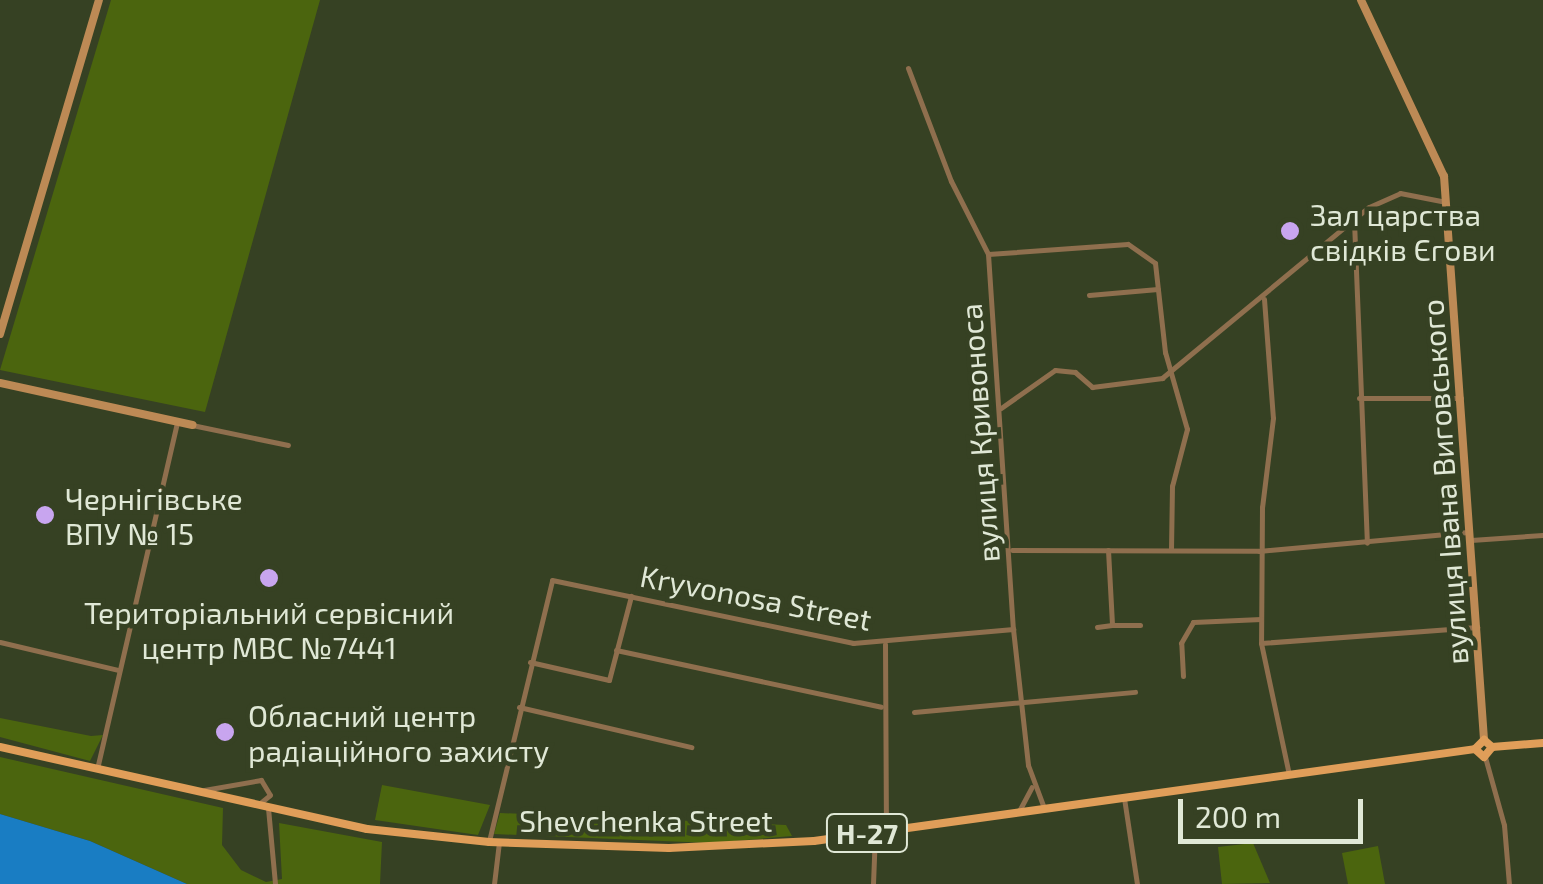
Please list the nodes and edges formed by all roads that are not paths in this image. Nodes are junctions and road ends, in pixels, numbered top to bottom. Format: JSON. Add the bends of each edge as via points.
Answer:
{"nodes":[{"id":1,"x":99,"y":0,"type":"edge"},
{"id":2,"x":1361,"y":0,"type":"edge"},
{"id":3,"x":908,"y":68,"type":"dead end"},
{"id":4,"x":1446,"y":202,"type":"junction"},
{"id":5,"x":1354,"y":220,"type":"junction"},
{"id":6,"x":988,"y":254,"type":"junction"},
{"id":7,"x":1158,"y":289,"type":"junction"},
{"id":8,"x":1089,"y":296,"type":"dead end"},
{"id":9,"x":1264,"y":299,"type":"junction"},
{"id":10,"x":0,"y":334,"type":"edge"},
{"id":11,"x":1174,"y":367,"type":"junction"},
{"id":12,"x":0,"y":383,"type":"edge"},
{"id":13,"x":1359,"y":398,"type":"junction"},
{"id":14,"x":1461,"y":398,"type":"junction"},
{"id":15,"x":1000,"y":408,"type":"junction"},
{"id":16,"x":178,"y":422,"type":"junction"},
{"id":17,"x":192,"y":426,"type":"joint"},
{"id":18,"x":288,"y":445,"type":"dead end"},
{"id":19,"x":1543,"y":535,"type":"edge"},
{"id":20,"x":1470,"y":536,"type":"junction"},
{"id":21,"x":1367,"y":543,"type":"junction"},
{"id":22,"x":1012,"y":550,"type":"junction"},
{"id":23,"x":1108,"y":550,"type":"junction"},
{"id":24,"x":1171,"y":550,"type":"junction"},
{"id":25,"x":1260,"y":550,"type":"junction"},
{"id":26,"x":631,"y":596,"type":"junction"},
{"id":27,"x":1261,"y":620,"type":"junction"},
{"id":28,"x":1140,"y":625,"type":"dead end"},
{"id":29,"x":1112,"y":626,"type":"junction"},
{"id":30,"x":1097,"y":627,"type":"dead end"},
{"id":31,"x":1477,"y":627,"type":"junction"},
{"id":32,"x":1013,"y":629,"type":"junction"},
{"id":33,"x":0,"y":642,"type":"edge"},
{"id":34,"x":1261,"y":643,"type":"junction"},
{"id":35,"x":886,"y":644,"type":"junction"},
{"id":36,"x":616,"y":650,"type":"junction"},
{"id":37,"x":530,"y":662,"type":"junction"},
{"id":38,"x":118,"y":670,"type":"junction"},
{"id":39,"x":1184,"y":676,"type":"dead end"},
{"id":40,"x":1135,"y":692,"type":"dead end"},
{"id":41,"x":1022,"y":702,"type":"junction"},
{"id":42,"x":519,"y":707,"type":"junction"},
{"id":43,"x":881,"y":707,"type":"junction"},
{"id":44,"x":914,"y":712,"type":"dead end"},
{"id":45,"x":1484,"y":740,"type":"junction"},
{"id":46,"x":1543,"y":743,"type":"edge"},
{"id":47,"x":0,"y":747,"type":"edge"},
{"id":48,"x":692,"y":747,"type":"dead end"},
{"id":49,"x":1492,"y":747,"type":"junction"},
{"id":50,"x":1475,"y":749,"type":"junction"},
{"id":51,"x":1486,"y":757,"type":"junction"},
{"id":52,"x":97,"y":769,"type":"junction"},
{"id":53,"x":1289,"y":775,"type":"junction"},
{"id":54,"x":1032,"y":786,"type":"junction"},
{"id":55,"x":198,"y":791,"type":"junction"},
{"id":56,"x":1124,"y":796,"type":"junction"},
{"id":57,"x":257,"y":804,"type":"junction"},
{"id":58,"x":268,"y":806,"type":"junction"},
{"id":59,"x":1044,"y":808,"type":"junction"},
{"id":60,"x":1019,"y":812,"type":"junction"},
{"id":61,"x":880,"y":832,"type":"junction"},
{"id":62,"x":494,"y":842,"type":"junction"},
{"id":63,"x":275,"y":884,"type":"edge"},
{"id":64,"x":494,"y":884,"type":"edge"},
{"id":65,"x":873,"y":884,"type":"edge"},
{"id":66,"x":1138,"y":884,"type":"edge"},
{"id":67,"x":1509,"y":884,"type":"edge"}],
"edges":[{"from":1,"to":10,"type":"street"},
{"from":2,"to":4,"type":"street","name":"вулиця Івана Виговського","via":[[1444,176]]},
{"from":3,"to":6,"type":"street","name":"вулиця Кривоноса","via":[[951,181]]},
{"from":4,"to":5,"type":"street","via":[[1400,193]]},
{"from":4,"to":14,"type":"street","name":"вулиця Івана Виговського"},
{"from":5,"to":9,"type":"street"},
{"from":5,"to":13,"type":"street"},
{"from":6,"to":7,"type":"street","via":[[1128,244],[1154,263]]},
{"from":6,"to":15,"type":"street","name":"вулиця Кривоноса"},
{"from":7,"to":8,"type":"street"},
{"from":7,"to":11,"type":"street","via":[[1165,352]]},
{"from":9,"to":11,"type":"street"},
{"from":9,"to":25,"type":"street","via":[[1273,418]]},
{"from":11,"to":15,"type":"street","via":[[1162,378],[1092,388],[1075,372],[1055,370]]},
{"from":11,"to":24,"type":"street","via":[[1187,429],[1172,486]]},
{"from":12,"to":16,"type":"street"},
{"from":13,"to":14,"type":"street"},
{"from":13,"to":21,"type":"street"},
{"from":14,"to":20,"type":"street","name":"вулиця Івана Виговського"},
{"from":15,"to":22,"type":"street","name":"вулиця Кривоноса"},
{"from":16,"to":17,"type":"street"},
{"from":16,"to":38,"type":"street"},
{"from":17,"to":18,"type":"street"},
{"from":19,"to":20,"type":"street"},
{"from":20,"to":21,"type":"street"},
{"from":20,"to":31,"type":"street","name":"вулиця Івана Виговського"},
{"from":21,"to":25,"type":"street"},
{"from":22,"to":23,"type":"street"},
{"from":22,"to":32,"type":"street","name":"вулиця Кривоноса"},
{"from":23,"to":24,"type":"street"},
{"from":23,"to":29,"type":"street"},
{"from":24,"to":25,"type":"street"},
{"from":25,"to":27,"type":"street"},
{"from":26,"to":35,"type":"street","name":"Kryvonosa Street","via":[[853,643]]},
{"from":26,"to":36,"type":"street"},
{"from":26,"to":37,"type":"street","name":"Kryvonosa Street","via":[[552,580]]},
{"from":27,"to":34,"type":"street"},
{"from":27,"to":39,"type":"street","via":[[1192,622],[1181,643]]},
{"from":28,"to":29,"type":"street"},
{"from":29,"to":30,"type":"street"},
{"from":31,"to":34,"type":"street"},
{"from":31,"to":45,"type":"street","name":"вулиця Івана Виговського"},
{"from":32,"to":35,"type":"street","name":"Kryvonosa Street"},
{"from":32,"to":41,"type":"street","name":"вулиця Кривоноса"},
{"from":33,"to":38,"type":"street"},
{"from":34,"to":53,"type":"street"},
{"from":35,"to":43,"type":"street"},
{"from":36,"to":37,"type":"street","via":[[609,680]]},
{"from":36,"to":43,"type":"street"},
{"from":37,"to":42,"type":"street"},
{"from":38,"to":52,"type":"street"},
{"from":40,"to":41,"type":"street"},
{"from":41,"to":44,"type":"street"},
{"from":41,"to":54,"type":"street","name":"вулиця Кривоноса"},
{"from":42,"to":48,"type":"street"},
{"from":42,"to":62,"type":"street"},
{"from":43,"to":61,"type":"street"},
{"from":45,"to":49,"type":"main road"},
{"from":45,"to":50,"type":"main road"},
{"from":46,"to":49,"type":"main road"},
{"from":47,"to":52,"type":"main road","name":"Shevchenka Street","number":"Н-27"},
{"from":49,"to":51,"type":"main road"},
{"from":50,"to":51,"type":"main road"},
{"from":50,"to":53,"type":"main road","name":"Shevchenka Street","number":"Н-27"},
{"from":51,"to":67,"type":"street","via":[[1504,825]]},
{"from":52,"to":55,"type":"main road","name":"Shevchenka Street","number":"Н-27"},
{"from":53,"to":56,"type":"main road","name":"Shevchenka Street","number":"Н-27"},
{"from":54,"to":59,"type":"street","name":"вулиця Кривоноса"},
{"from":54,"to":60,"type":"street"},
{"from":55,"to":57,"type":"main road","name":"Shevchenka Street","number":"Н-27"},
{"from":55,"to":57,"type":"street","via":[[261,780],[270,795]]},
{"from":56,"to":59,"type":"main road","name":"Shevchenka Street","number":"Н-27"},
{"from":56,"to":66,"type":"street"},
{"from":57,"to":58,"type":"main road","name":"Shevchenka Street","number":"Н-27"},
{"from":58,"to":62,"type":"main road","name":"Shevchenka Street","number":"Н-27","via":[[367,828]]},
{"from":58,"to":63,"type":"street"},
{"from":59,"to":60,"type":"main road","name":"Shevchenka Street","number":"Н-27"},
{"from":60,"to":61,"type":"main road","name":"Shevchenka Street","number":"Н-27"},
{"from":61,"to":62,"type":"main road","name":"Shevchenka Street","number":"Н-27","via":[[740,848]]},
{"from":61,"to":65,"type":"street"},
{"from":62,"to":64,"type":"street"}]}
